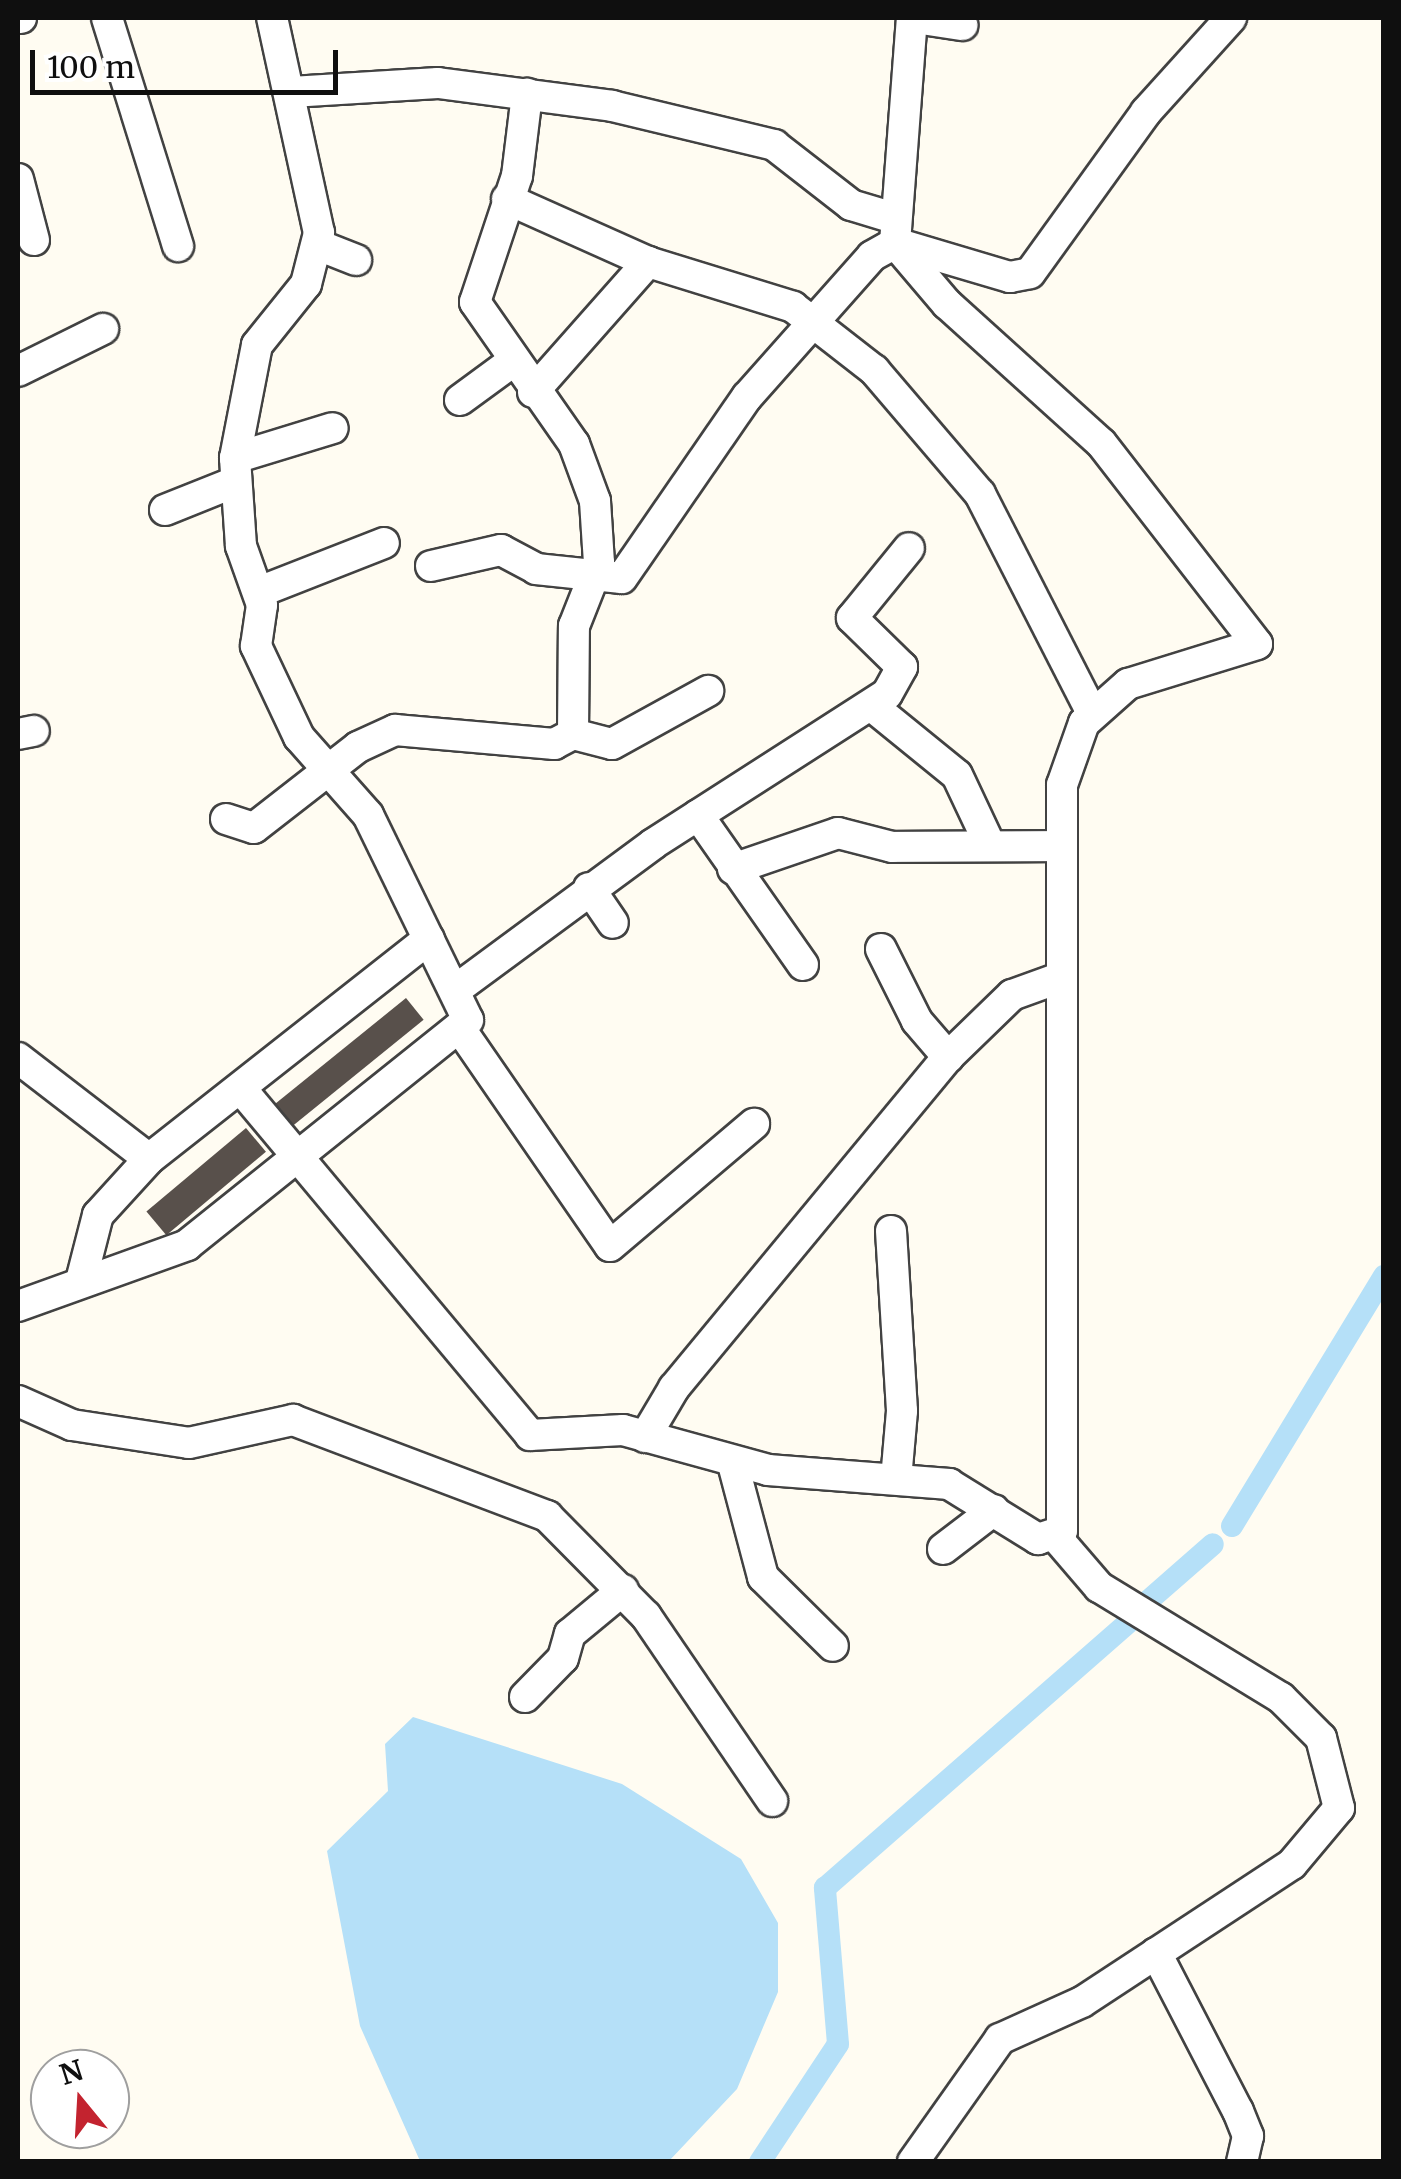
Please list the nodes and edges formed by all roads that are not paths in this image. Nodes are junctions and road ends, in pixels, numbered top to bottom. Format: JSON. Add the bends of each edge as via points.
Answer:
{"nodes":[{"id":1,"x":107,"y":18,"type":"edge"},
{"id":2,"x":272,"y":18,"type":"edge"},
{"id":3,"x":913,"y":18,"type":"edge"},
{"id":4,"x":1231,"y":18,"type":"edge"},
{"id":5,"x":962,"y":25,"type":"dead end"},
{"id":6,"x":291,"y":92,"type":"junction"},
{"id":7,"x":527,"y":94,"type":"junction"},
{"id":8,"x":18,"y":179,"type":"edge"},
{"id":9,"x":507,"y":199,"type":"junction"},
{"id":10,"x":893,"y":230,"type":"junction"},
{"id":11,"x":34,"y":240,"type":"dead end"},
{"id":12,"x":318,"y":244,"type":"junction"},
{"id":13,"x":178,"y":246,"type":"dead end"},
{"id":14,"x":356,"y":260,"type":"dead end"},
{"id":15,"x":648,"y":262,"type":"junction"},
{"id":16,"x":816,"y":320,"type":"junction"},
{"id":17,"x":103,"y":329,"type":"dead end"},
{"id":18,"x":512,"y":362,"type":"junction"},
{"id":19,"x":18,"y":371,"type":"edge"},
{"id":20,"x":533,"y":392,"type":"junction"},
{"id":21,"x":460,"y":400,"type":"dead end"},
{"id":22,"x":333,"y":428,"type":"dead end"},
{"id":23,"x":235,"y":470,"type":"junction"},
{"id":24,"x":165,"y":510,"type":"dead end"},
{"id":25,"x":384,"y":543,"type":"dead end"},
{"id":26,"x":909,"y":548,"type":"dead end"},
{"id":27,"x":431,"y":566,"type":"dead end"},
{"id":28,"x":594,"y":579,"type":"junction"},
{"id":29,"x":260,"y":592,"type":"junction"},
{"id":30,"x":708,"y":691,"type":"dead end"},
{"id":31,"x":872,"y":706,"type":"junction"},
{"id":32,"x":1092,"y":713,"type":"junction"},
{"id":33,"x":573,"y":734,"type":"junction"},
{"id":34,"x":332,"y":772,"type":"junction"},
{"id":35,"x":698,"y":815,"type":"junction"},
{"id":36,"x":226,"y":819,"type":"dead end"},
{"id":37,"x":990,"y":845,"type":"junction"},
{"id":38,"x":1056,"y":846,"type":"junction"},
{"id":39,"x":734,"y":869,"type":"junction"},
{"id":40,"x":589,"y":888,"type":"junction"},
{"id":41,"x":613,"y":923,"type":"dead end"},
{"id":42,"x":429,"y":939,"type":"junction"},
{"id":43,"x":882,"y":949,"type":"dead end"},
{"id":44,"x":802,"y":965,"type":"dead end"},
{"id":45,"x":1059,"y":978,"type":"junction"},
{"id":46,"x":458,"y":988,"type":"junction"},
{"id":47,"x":462,"y":1030,"type":"junction"},
{"id":48,"x":948,"y":1057,"type":"junction"},
{"id":49,"x":18,"y":1058,"type":"edge"},
{"id":50,"x":240,"y":1089,"type":"junction"},
{"id":51,"x":754,"y":1124,"type":"dead end"},
{"id":52,"x":149,"y":1160,"type":"junction"},
{"id":53,"x":300,"y":1160,"type":"junction"},
{"id":54,"x":891,"y":1231,"type":"dead end"},
{"id":55,"x":81,"y":1281,"type":"junction"},
{"id":56,"x":18,"y":1306,"type":"edge"},
{"id":57,"x":18,"y":1401,"type":"edge"},
{"id":58,"x":645,"y":1437,"type":"junction"},
{"id":59,"x":733,"y":1464,"type":"junction"},
{"id":60,"x":896,"y":1480,"type":"junction"},
{"id":61,"x":994,"y":1510,"type":"junction"},
{"id":62,"x":1056,"y":1537,"type":"junction"},
{"id":63,"x":943,"y":1549,"type":"dead end"},
{"id":64,"x":623,"y":1590,"type":"junction"},
{"id":65,"x":833,"y":1646,"type":"dead end"},
{"id":66,"x":525,"y":1697,"type":"dead end"},
{"id":67,"x":772,"y":1801,"type":"dead end"},
{"id":68,"x":1156,"y":1954,"type":"junction"},
{"id":69,"x":913,"y":2162,"type":"edge"},
{"id":70,"x":1242,"y":2162,"type":"edge"}],
"edges":[{"from":1,"to":13,"type":"street"},
{"from":2,"to":6,"type":"street"},
{"from":3,"to":5,"type":"street"},
{"from":3,"to":10,"type":"street"},
{"from":4,"to":10,"type":"street","via":[[1146,112],[1030,274],[1010,278]]},
{"from":6,"to":7,"type":"street","via":[[422,83]]},
{"from":6,"to":12,"type":"street"},
{"from":7,"to":9,"type":"street"},
{"from":7,"to":10,"type":"street","via":[[774,145]]},
{"from":8,"to":11,"type":"street"},
{"from":9,"to":15,"type":"street"},
{"from":9,"to":18,"type":"street","via":[[475,302]]},
{"from":10,"to":16,"type":"street"},
{"from":10,"to":32,"type":"street","via":[[947,304],[1101,443],[1257,644],[1150,673]]},
{"from":12,"to":14,"type":"street"},
{"from":12,"to":23,"type":"street","via":[[306,284],[257,345]]},
{"from":15,"to":16,"type":"street"},
{"from":15,"to":20,"type":"street"},
{"from":16,"to":28,"type":"street","via":[[675,490],[632,568]]},
{"from":16,"to":32,"type":"street","via":[[928,426],[980,494]]},
{"from":17,"to":19,"type":"street"},
{"from":18,"to":20,"type":"street"},
{"from":18,"to":21,"type":"street"},
{"from":20,"to":28,"type":"street","via":[[584,467],[600,528]]},
{"from":22,"to":23,"type":"street"},
{"from":23,"to":24,"type":"street"},
{"from":23,"to":29,"type":"street","via":[[241,546]]},
{"from":25,"to":29,"type":"street"},
{"from":26,"to":31,"type":"street","via":[[852,618],[902,667]]},
{"from":27,"to":28,"type":"street","via":[[501,550],[527,566]]},
{"from":28,"to":33,"type":"street","via":[[574,626]]},
{"from":29,"to":34,"type":"street","via":[[260,660],[298,736]]},
{"from":30,"to":33,"type":"street","via":[[612,744]]},
{"from":31,"to":35,"type":"street"},
{"from":31,"to":37,"type":"street","via":[[957,775]]},
{"from":32,"to":38,"type":"street","via":[[1070,750]]},
{"from":33,"to":34,"type":"street","via":[[554,744],[395,730]]},
{"from":34,"to":36,"type":"street","via":[[254,828]]},
{"from":34,"to":42,"type":"street","via":[[368,814]]},
{"from":35,"to":39,"type":"street"},
{"from":35,"to":40,"type":"street"},
{"from":37,"to":38,"type":"street"},
{"from":37,"to":39,"type":"street","via":[[877,846],[838,832]]},
{"from":38,"to":45,"type":"street"},
{"from":39,"to":44,"type":"street"},
{"from":40,"to":41,"type":"street"},
{"from":40,"to":46,"type":"street"},
{"from":42,"to":46,"type":"street"},
{"from":42,"to":50,"type":"street"},
{"from":43,"to":48,"type":"street","via":[[917,1021]]},
{"from":45,"to":48,"type":"street","via":[[1012,996]]},
{"from":45,"to":62,"type":"street","via":[[1066,1522]]},
{"from":46,"to":47,"type":"street","via":[[468,1010]]},
{"from":47,"to":51,"type":"street","via":[[610,1246]]},
{"from":47,"to":53,"type":"street"},
{"from":48,"to":58,"type":"street","via":[[674,1388]]},
{"from":49,"to":52,"type":"street"},
{"from":50,"to":52,"type":"street"},
{"from":50,"to":53,"type":"street"},
{"from":52,"to":55,"type":"street","via":[[98,1215]]},
{"from":53,"to":55,"type":"street","via":[[186,1245],[122,1276]]},
{"from":53,"to":58,"type":"street","via":[[514,1422],[541,1440],[613,1429]]},
{"from":54,"to":60,"type":"street","via":[[902,1411]]},
{"from":55,"to":56,"type":"street"},
{"from":57,"to":64,"type":"street","via":[[72,1425],[189,1442],[276,1421],[316,1426],[548,1516]]},
{"from":58,"to":59,"type":"street"},
{"from":59,"to":60,"type":"street"},
{"from":59,"to":65,"type":"street","via":[[763,1577]]},
{"from":60,"to":61,"type":"street","via":[[950,1484]]},
{"from":61,"to":62,"type":"street","via":[[1038,1539]]},
{"from":61,"to":63,"type":"street"},
{"from":62,"to":68,"type":"street","via":[[1099,1587],[1281,1698],[1321,1738],[1340,1786],[1320,1840]]},
{"from":64,"to":66,"type":"street","via":[[570,1634],[563,1658]]},
{"from":64,"to":67,"type":"street"},
{"from":68,"to":69,"type":"street","via":[[1000,2039]]},
{"from":68,"to":70,"type":"street","via":[[1238,2111],[1248,2136]]}]}
